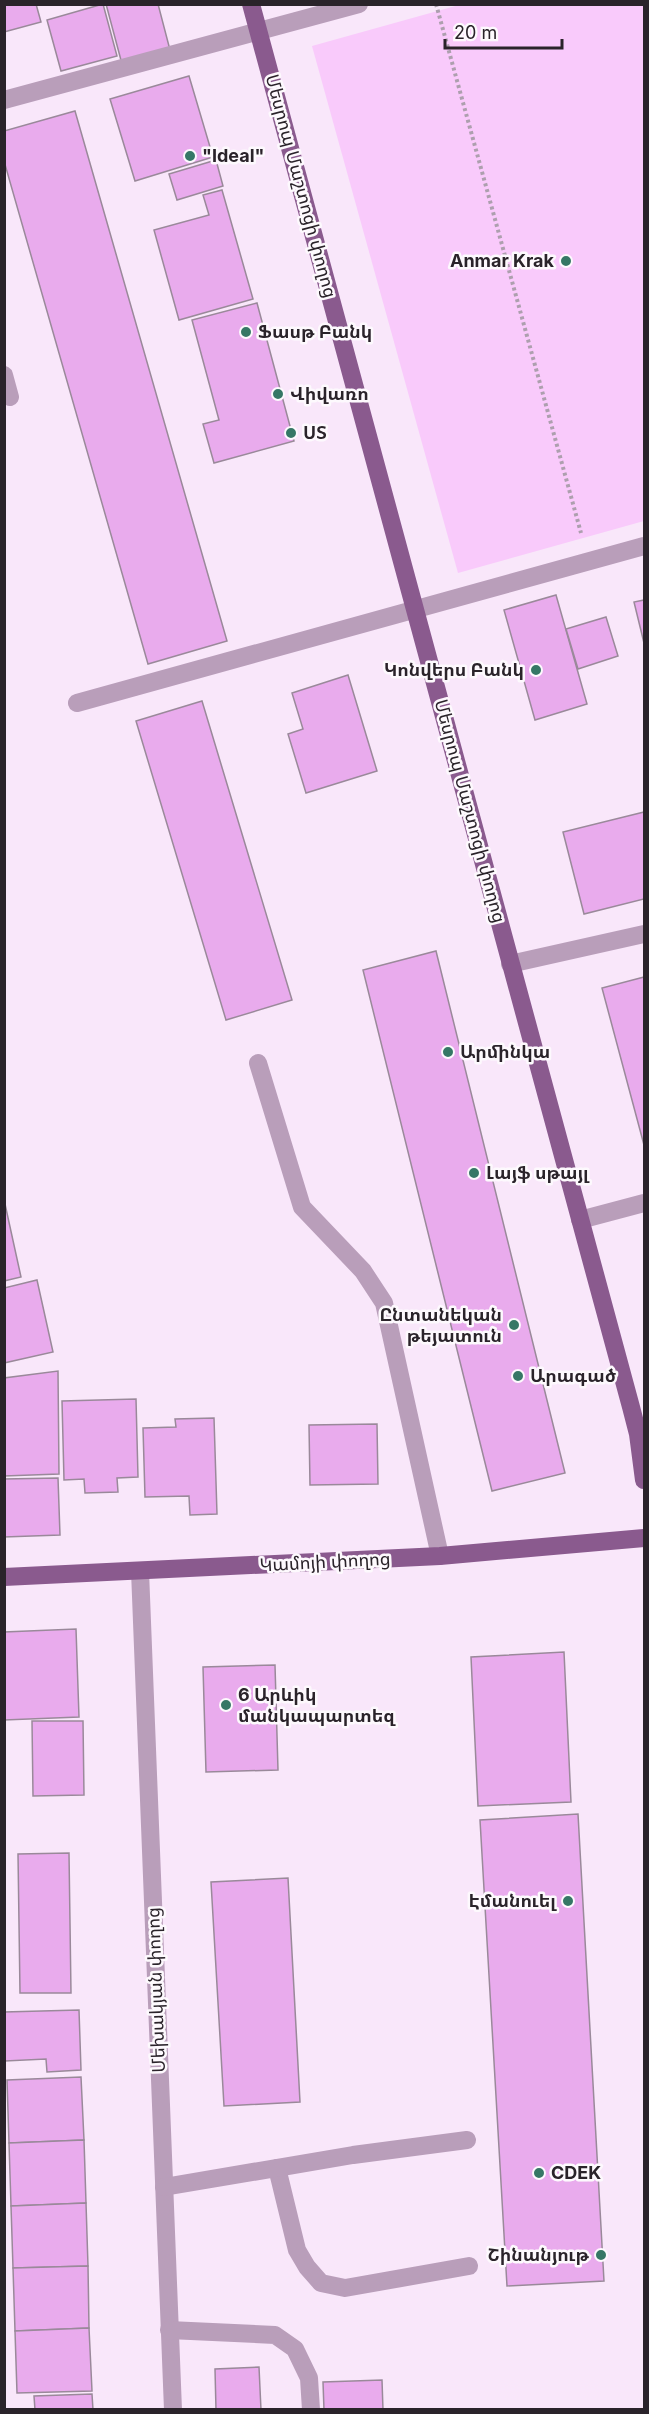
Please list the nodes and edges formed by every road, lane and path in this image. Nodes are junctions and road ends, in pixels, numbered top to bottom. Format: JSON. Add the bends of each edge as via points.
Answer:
{"nodes":[{"id":1,"x":251,"y":4,"type":"edge"},
{"id":2,"x":359,"y":4,"type":"edge"},
{"id":3,"x":436,"y":4,"type":"edge"},
{"id":4,"x":258,"y":32,"type":"junction"},
{"id":5,"x":4,"y":100,"type":"edge"},
{"id":6,"x":4,"y":375,"type":"edge"},
{"id":7,"x":10,"y":397,"type":"dead end"},
{"id":8,"x":645,"y":546,"type":"edge"},
{"id":9,"x":588,"y":561,"type":"junction"},
{"id":10,"x":416,"y":608,"type":"junction"},
{"id":11,"x":77,"y":703,"type":"dead end"},
{"id":12,"x":645,"y":934,"type":"edge"},
{"id":13,"x":510,"y":964,"type":"junction"},
{"id":14,"x":258,"y":1063,"type":"dead end"},
{"id":15,"x":645,"y":1203,"type":"edge"},
{"id":16,"x":580,"y":1220,"type":"junction"},
{"id":17,"x":645,"y":1480,"type":"edge"},
{"id":18,"x":645,"y":1538,"type":"edge"},
{"id":19,"x":440,"y":1556,"type":"junction"},
{"id":20,"x":140,"y":1571,"type":"junction"},
{"id":21,"x":4,"y":1577,"type":"edge"},
{"id":22,"x":466,"y":2140,"type":"dead end"},
{"id":23,"x":277,"y":2168,"type":"junction"},
{"id":24,"x":164,"y":2187,"type":"junction"},
{"id":25,"x":469,"y":2266,"type":"dead end"},
{"id":26,"x":170,"y":2330,"type":"junction"},
{"id":27,"x":172,"y":2409,"type":"edge"},
{"id":28,"x":311,"y":2409,"type":"edge"}],
"edges":[{"from":1,"to":4,"type":"main road","name":"Մեսրոպ Մաշտոցի փողոց"},
{"from":2,"to":4,"type":"street"},
{"from":3,"to":9,"type":"path"},
{"from":4,"to":5,"type":"street"},
{"from":4,"to":10,"type":"main road","name":"Մեսրոպ Մաշտոցի փողոց"},
{"from":6,"to":7,"type":"street"},
{"from":8,"to":9,"type":"street"},
{"from":9,"to":10,"type":"street"},
{"from":10,"to":11,"type":"street"},
{"from":10,"to":13,"type":"main road","name":"Մեսրոպ Մաշտոցի փողոց"},
{"from":12,"to":13,"type":"street"},
{"from":13,"to":16,"type":"main road","name":"Մեսրոպ Մաշտոցի փողոց"},
{"from":14,"to":19,"type":"street","via":[[302,1208],[363,1271],[384,1303]]},
{"from":15,"to":16,"type":"street"},
{"from":16,"to":17,"type":"main road","name":"Մեսրոպ Մաշտոցի փողոց","via":[[638,1434]]},
{"from":18,"to":19,"type":"main road","name":"Կամոյի փողոց"},
{"from":19,"to":20,"type":"main road","name":"Կամոյի փողոց"},
{"from":20,"to":21,"type":"main road","name":"Կամոյի փողոց"},
{"from":20,"to":24,"type":"street","name":"Մեխակյան փողոց"},
{"from":22,"to":23,"type":"street"},
{"from":23,"to":24,"type":"street"},
{"from":23,"to":25,"type":"street","via":[[297,2250],[321,2283],[345,2288]]},
{"from":24,"to":26,"type":"street","name":"Մեխակյան փողոց"},
{"from":26,"to":27,"type":"street","name":"Մեխակյան փողոց"},
{"from":26,"to":28,"type":"street","via":[[275,2335],[295,2349],[309,2378]]}]}
